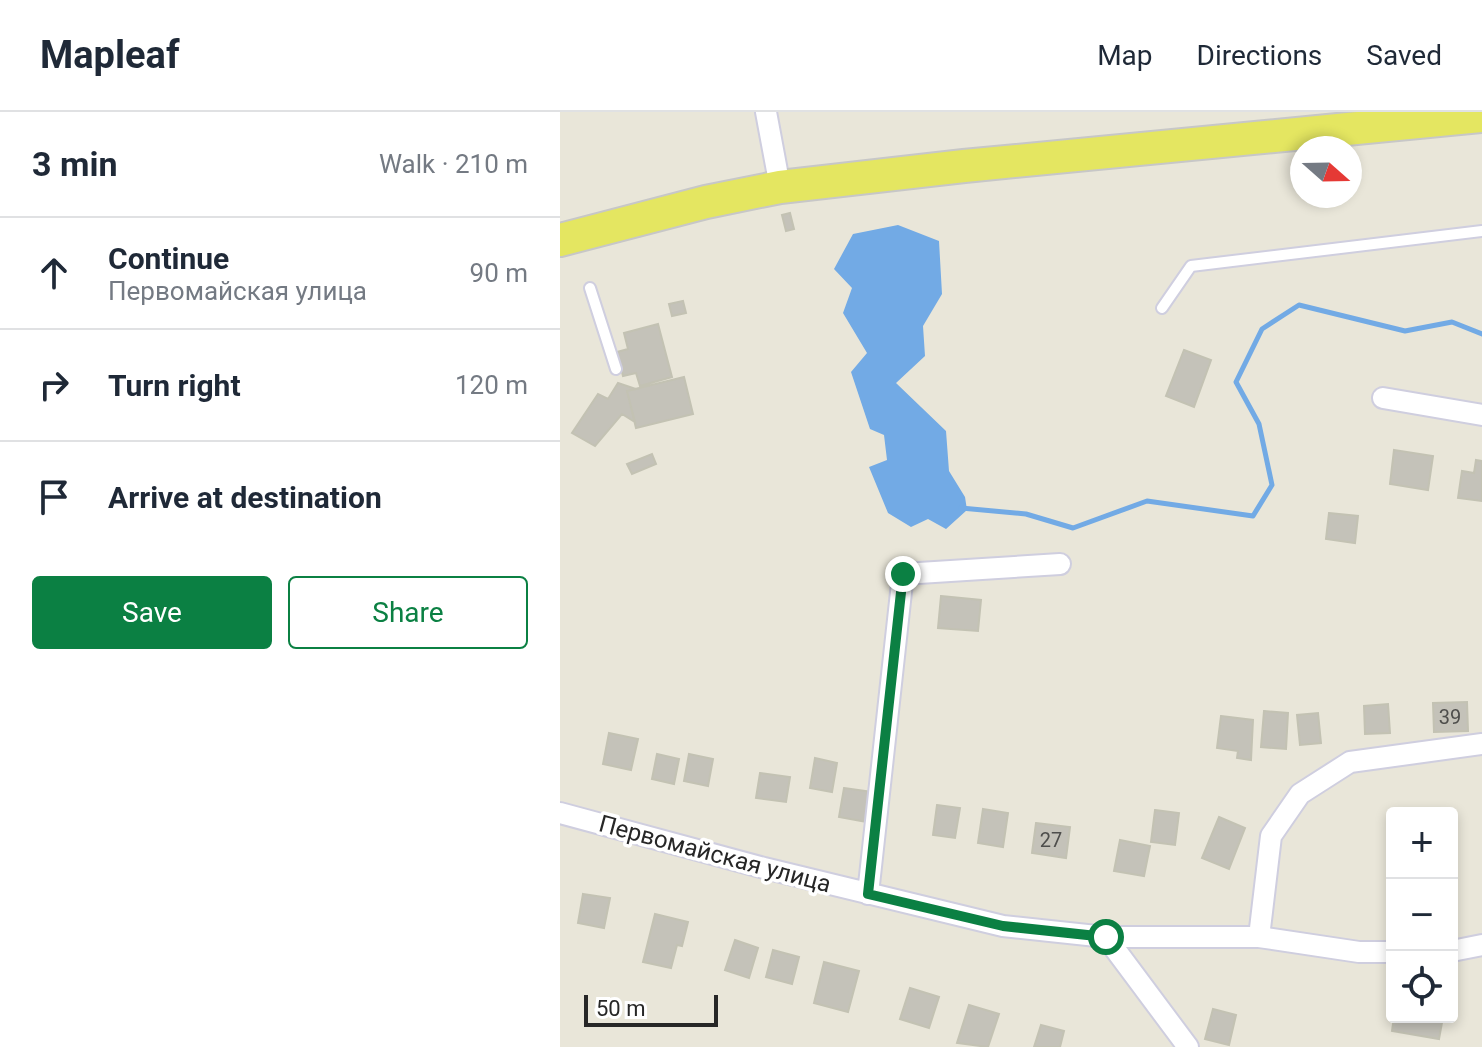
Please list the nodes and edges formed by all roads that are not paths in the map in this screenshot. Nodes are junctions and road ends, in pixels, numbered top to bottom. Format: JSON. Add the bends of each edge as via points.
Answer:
{"nodes":[{"id":1,"x":763,"y":115,"type":"edge"},
{"id":2,"x":1482,"y":116,"type":"edge"},
{"id":3,"x":780,"y":187,"type":"junction"},
{"id":4,"x":1482,"y":231,"type":"edge"},
{"id":5,"x":560,"y":240,"type":"edge"},
{"id":6,"x":590,"y":288,"type":"dead end"},
{"id":7,"x":1162,"y":308,"type":"dead end"},
{"id":8,"x":616,"y":369,"type":"dead end"},
{"id":9,"x":1383,"y":398,"type":"dead end"},
{"id":10,"x":1482,"y":415,"type":"edge"},
{"id":11,"x":1060,"y":564,"type":"dead end"},
{"id":12,"x":1482,"y":744,"type":"edge"},
{"id":13,"x":560,"y":813,"type":"edge"},
{"id":14,"x":868,"y":894,"type":"junction"},
{"id":15,"x":1106,"y":937,"type":"junction"},
{"id":16,"x":1259,"y":937,"type":"junction"},
{"id":17,"x":1482,"y":945,"type":"edge"},
{"id":18,"x":1458,"y":950,"type":"edge"},
{"id":19,"x":1386,"y":952,"type":"edge"},
{"id":20,"x":1188,"y":1047,"type":"edge"}],
"edges":[{"from":1,"to":3,"type":"street"},
{"from":2,"to":3,"type":"main road"},
{"from":3,"to":5,"type":"main road"},
{"from":4,"to":7,"type":"lane","via":[[1191,266]]},
{"from":6,"to":8,"type":"lane"},
{"from":9,"to":10,"type":"street"},
{"from":11,"to":14,"type":"street","via":[[903,574]]},
{"from":12,"to":16,"type":"street","via":[[1350,762],[1300,794],[1271,836]]},
{"from":13,"to":14,"type":"street","name":"Первомайская улица"},
{"from":14,"to":15,"type":"street","name":"Первомайская улица","via":[[1003,926]]},
{"from":15,"to":16,"type":"street","name":"Первомайская улица"},
{"from":15,"to":20,"type":"street"},
{"from":16,"to":19,"type":"street","name":"Первомайская улица"},
{"from":17,"to":18,"type":"street"}]}
